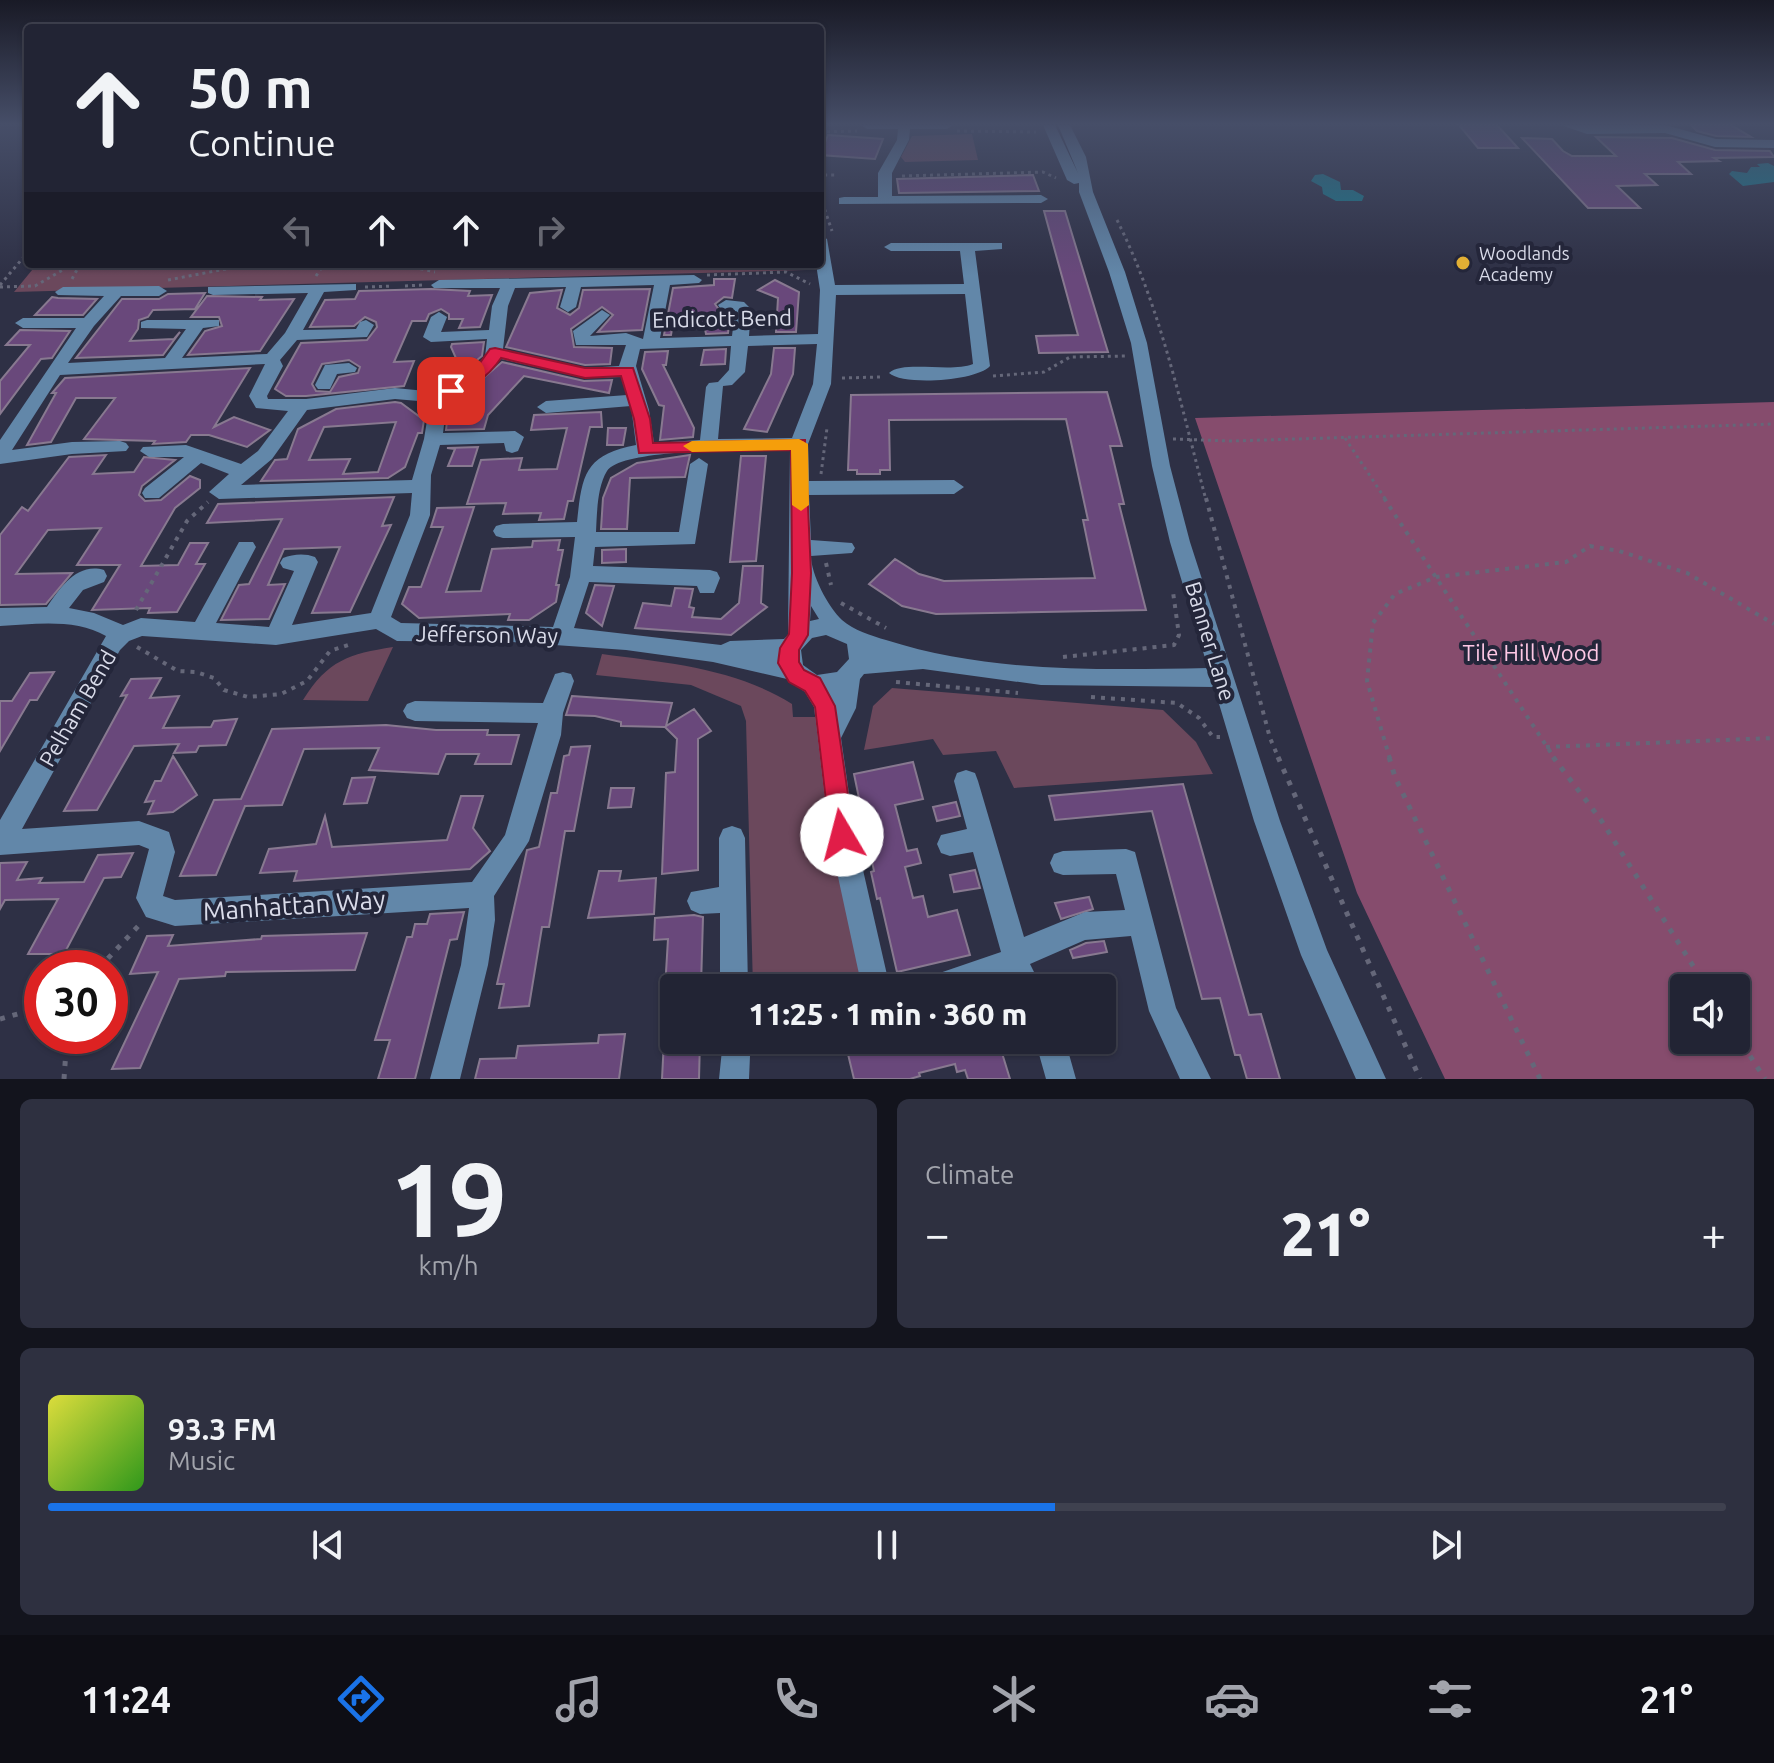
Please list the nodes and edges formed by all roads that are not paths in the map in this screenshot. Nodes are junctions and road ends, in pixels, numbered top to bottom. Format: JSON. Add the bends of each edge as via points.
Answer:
{"nodes":[{"id":1,"x":886,"y":175,"type":"edge"},
{"id":2,"x":1070,"y":175,"type":"edge"},
{"id":3,"x":1084,"y":175,"type":"edge"},
{"id":4,"x":1077,"y":188,"type":"junction"},
{"id":5,"x":1041,"y":199,"type":"dead end"},
{"id":6,"x":844,"y":201,"type":"dead end"},
{"id":7,"x":885,"y":201,"type":"junction"},
{"id":8,"x":828,"y":241,"type":"edge"},
{"id":9,"x":967,"y":246,"type":"junction"},
{"id":10,"x":997,"y":246,"type":"dead end"},
{"id":11,"x":891,"y":247,"type":"dead end"},
{"id":12,"x":663,"y":280,"type":"junction"},
{"id":13,"x":694,"y":280,"type":"road end"},
{"id":14,"x":319,"y":281,"type":"junction"},
{"id":15,"x":575,"y":282,"type":"junction"},
{"id":16,"x":510,"y":283,"type":"junction"},
{"id":17,"x":439,"y":285,"type":"dead end"},
{"id":18,"x":351,"y":287,"type":"road end"},
{"id":19,"x":972,"y":289,"type":"junction"},
{"id":20,"x":213,"y":290,"type":"dead end"},
{"id":21,"x":828,"y":290,"type":"junction"},
{"id":22,"x":117,"y":291,"type":"junction"},
{"id":23,"x":159,"y":291,"type":"dead end"},
{"id":24,"x":63,"y":292,"type":"dead end"},
{"id":25,"x":726,"y":305,"type":"dead end"},
{"id":26,"x":568,"y":307,"type":"dead end"},
{"id":27,"x":602,"y":315,"type":"dead end"},
{"id":28,"x":439,"y":317,"type":"dead end"},
{"id":29,"x":23,"y":323,"type":"dead end"},
{"id":30,"x":88,"y":323,"type":"junction"},
{"id":31,"x":147,"y":325,"type":"dead end"},
{"id":32,"x":361,"y":334,"type":"dead end"},
{"id":33,"x":292,"y":335,"type":"junction"},
{"id":34,"x":739,"y":339,"type":"junction"},
{"id":35,"x":825,"y":339,"type":"junction"},
{"id":36,"x":496,"y":343,"type":"junction"},
{"id":37,"x":643,"y":343,"type":"junction"},
{"id":38,"x":271,"y":360,"type":"junction"},
{"id":39,"x":170,"y":363,"type":"junction"},
{"id":40,"x":349,"y":368,"type":"dead end"},
{"id":41,"x":54,"y":371,"type":"junction"},
{"id":42,"x":627,"y":371,"type":"junction"},
{"id":43,"x":897,"y":373,"type":"dead end"},
{"id":44,"x":316,"y":397,"type":"junction"},
{"id":45,"x":439,"y":398,"type":"junction"},
{"id":46,"x":638,"y":400,"type":"junction"},
{"id":47,"x":546,"y":407,"type":"dead end"},
{"id":48,"x":433,"y":439,"type":"junction"},
{"id":49,"x":799,"y":444,"type":"junction"},
{"id":50,"x":120,"y":447,"type":"dead end"},
{"id":51,"x":512,"y":447,"type":"dead end"},
{"id":52,"x":645,"y":449,"type":"junction"},
{"id":53,"x":149,"y":451,"type":"dead end"},
{"id":54,"x":199,"y":455,"type":"junction"},
{"id":55,"x":704,"y":455,"type":"junction"},
{"id":56,"x":0,"y":456,"type":"edge"},
{"id":57,"x":243,"y":472,"type":"junction"},
{"id":58,"x":421,"y":486,"type":"junction"},
{"id":59,"x":954,"y":487,"type":"dead end"},
{"id":60,"x":800,"y":488,"type":"junction"},
{"id":61,"x":152,"y":493,"type":"dead end"},
{"id":62,"x":503,"y":531,"type":"dead end"},
{"id":63,"x":585,"y":534,"type":"junction"},
{"id":64,"x":246,"y":547,"type":"dead end"},
{"id":65,"x":801,"y":548,"type":"junction"},
{"id":66,"x":845,"y":548,"type":"dead end"},
{"id":67,"x":290,"y":563,"type":"dead end"},
{"id":68,"x":801,"y":573,"type":"junction"},
{"id":69,"x":581,"y":574,"type":"junction"},
{"id":70,"x":97,"y":576,"type":"dead end"},
{"id":71,"x":707,"y":587,"type":"dead end"},
{"id":72,"x":53,"y":616,"type":"junction"},
{"id":73,"x":0,"y":617,"type":"edge"},
{"id":74,"x":379,"y":620,"type":"junction"},
{"id":75,"x":835,"y":627,"type":"junction"},
{"id":76,"x":201,"y":631,"type":"junction"},
{"id":77,"x":561,"y":634,"type":"junction"},
{"id":78,"x":121,"y":635,"type":"junction"},
{"id":79,"x":276,"y":636,"type":"junction"},
{"id":80,"x":857,"y":640,"type":"junction"},
{"id":81,"x":793,"y":651,"type":"junction"},
{"id":82,"x":931,"y":662,"type":"junction"},
{"id":83,"x":854,"y":671,"type":"junction"},
{"id":84,"x":1222,"y":677,"type":"junction"},
{"id":85,"x":563,"y":681,"type":"dead end"},
{"id":86,"x":813,"y":685,"type":"junction"},
{"id":87,"x":415,"y":711,"type":"dead end"},
{"id":88,"x":551,"y":713,"type":"junction"},
{"id":89,"x":829,"y":738,"type":"junction"},
{"id":90,"x":966,"y":781,"type":"dead end"},
{"id":91,"x":732,"y":838,"type":"dead end"},
{"id":92,"x":983,"y":838,"type":"junction"},
{"id":93,"x":0,"y":843,"type":"edge"},
{"id":94,"x":950,"y":844,"type":"dead end"},
{"id":95,"x":1063,"y":863,"type":"dead end"},
{"id":96,"x":478,"y":896,"type":"junction"},
{"id":97,"x":732,"y":899,"type":"junction"},
{"id":98,"x":700,"y":901,"type":"dead end"},
{"id":99,"x":1140,"y":922,"type":"junction"},
{"id":100,"x":1015,"y":959,"type":"junction"},
{"id":101,"x":734,"y":974,"type":"edge"},
{"id":102,"x":873,"y":974,"type":"edge"},
{"id":103,"x":981,"y":974,"type":"edge"},
{"id":104,"x":1022,"y":974,"type":"edge"},
{"id":105,"x":739,"y":1054,"type":"edge"},
{"id":106,"x":1054,"y":1054,"type":"edge"},
{"id":107,"x":445,"y":1079,"type":"edge"},
{"id":108,"x":734,"y":1079,"type":"edge"},
{"id":109,"x":1061,"y":1079,"type":"edge"},
{"id":110,"x":1196,"y":1079,"type":"edge"},
{"id":111,"x":1371,"y":1079,"type":"edge"}],
"edges":[{"from":1,"to":7,"type":"street"},
{"from":2,"to":4,"type":"street","name":"Banner Lane"},
{"from":3,"to":4,"type":"street","name":"Banner Lane","via":[[1086,182]]},
{"from":4,"to":84,"type":"street","name":"Banner Lane","via":[[1117,272],[1139,343],[1161,466]]},
{"from":5,"to":7,"type":"street"},
{"from":6,"to":7,"type":"street"},
{"from":8,"to":21,"type":"street"},
{"from":9,"to":10,"type":"street"},
{"from":9,"to":11,"type":"street"},
{"from":9,"to":19,"type":"street"},
{"from":12,"to":13,"type":"street"},
{"from":12,"to":15,"type":"street"},
{"from":12,"to":37,"type":"street"},
{"from":14,"to":18,"type":"street"},
{"from":14,"to":20,"type":"street"},
{"from":14,"to":33,"type":"street"},
{"from":15,"to":16,"type":"street"},
{"from":15,"to":26,"type":"street"},
{"from":16,"to":17,"type":"street"},
{"from":16,"to":36,"type":"street","via":[[500,306]]},
{"from":19,"to":21,"type":"street"},
{"from":19,"to":43,"type":"street","via":[[982,366]]},
{"from":21,"to":35,"type":"street"},
{"from":22,"to":23,"type":"street"},
{"from":22,"to":24,"type":"street"},
{"from":22,"to":30,"type":"street"},
{"from":25,"to":34,"type":"street","via":[[743,309]]},
{"from":27,"to":37,"type":"street","via":[[581,331],[582,341],[626,338]]},
{"from":28,"to":36,"type":"street","via":[[430,342]]},
{"from":29,"to":30,"type":"street"},
{"from":30,"to":41,"type":"street"},
{"from":31,"to":39,"type":"street","via":[[206,324]]},
{"from":32,"to":33,"type":"street"},
{"from":33,"to":38,"type":"street"},
{"from":34,"to":35,"type":"street","name":"Endicott Bend"},
{"from":34,"to":37,"type":"street","name":"Endicott Bend"},
{"from":34,"to":55,"type":"street","via":[[737,372],[721,384]]},
{"from":35,"to":49,"type":"street","via":[[822,384]]},
{"from":36,"to":42,"type":"street","via":[[585,373]]},
{"from":36,"to":45,"type":"street","via":[[493,359],[482,370]]},
{"from":37,"to":42,"type":"street","name":"Endicott Bend","via":[[628,352]]},
{"from":38,"to":39,"type":"street"},
{"from":38,"to":44,"type":"street","via":[[275,371],[258,401],[276,406]]},
{"from":39,"to":41,"type":"street"},
{"from":40,"to":44,"type":"street","via":[[331,369]]},
{"from":41,"to":56,"type":"street"},
{"from":42,"to":46,"type":"street"},
{"from":44,"to":45,"type":"street"},
{"from":44,"to":57,"type":"street"},
{"from":45,"to":48,"type":"street"},
{"from":46,"to":47,"type":"street"},
{"from":46,"to":52,"type":"street"},
{"from":48,"to":51,"type":"street","via":[[515,437]]},
{"from":48,"to":58,"type":"street"},
{"from":49,"to":55,"type":"street"},
{"from":49,"to":60,"type":"street"},
{"from":50,"to":56,"type":"street"},
{"from":52,"to":55,"type":"street"},
{"from":52,"to":63,"type":"street","via":[[616,453],[600,466]]},
{"from":53,"to":54,"type":"street"},
{"from":54,"to":57,"type":"street"},
{"from":54,"to":61,"type":"street"},
{"from":55,"to":63,"type":"street","via":[[686,547]]},
{"from":57,"to":58,"type":"street","via":[[219,492]]},
{"from":58,"to":74,"type":"street","via":[[420,515]]},
{"from":59,"to":60,"type":"street"},
{"from":60,"to":65,"type":"street"},
{"from":62,"to":63,"type":"street"},
{"from":63,"to":69,"type":"street"},
{"from":64,"to":76,"type":"street"},
{"from":65,"to":66,"type":"street"},
{"from":65,"to":68,"type":"street"},
{"from":67,"to":79,"type":"street","via":[[308,562]]},
{"from":68,"to":75,"type":"street"},
{"from":68,"to":81,"type":"street"},
{"from":69,"to":71,"type":"street","via":[[710,578]]},
{"from":69,"to":77,"type":"street"},
{"from":70,"to":72,"type":"street","via":[[75,583]]},
{"from":72,"to":73,"type":"street"},
{"from":72,"to":78,"type":"street","via":[[108,624]]},
{"from":74,"to":77,"type":"street","name":"Jefferson Way","via":[[397,632]]},
{"from":74,"to":79,"type":"street","name":"Pelham Bend"},
{"from":75,"to":80,"type":"street"},
{"from":75,"to":81,"type":"street","via":[[814,627]]},
{"from":76,"to":78,"type":"street","name":"Pelham Bend","via":[[141,627]]},
{"from":76,"to":79,"type":"street","name":"Pelham Bend"},
{"from":77,"to":81,"type":"street","name":"Jefferson Way","via":[[706,651],[771,668]]},
{"from":78,"to":93,"type":"street","name":"Pelham Bend"},
{"from":80,"to":82,"type":"street"},
{"from":80,"to":83,"type":"street","via":[[861,657]]},
{"from":81,"to":86,"type":"street"},
{"from":82,"to":83,"type":"street"},
{"from":82,"to":84,"type":"street","via":[[1027,675]]},
{"from":83,"to":86,"type":"street","via":[[833,685]]},
{"from":83,"to":89,"type":"street"},
{"from":84,"to":111,"type":"street","name":"Banner Lane","via":[[1315,955]]},
{"from":85,"to":88,"type":"street"},
{"from":86,"to":89,"type":"street","via":[[825,706]]},
{"from":87,"to":88,"type":"street"},
{"from":88,"to":96,"type":"street","via":[[516,841]]},
{"from":89,"to":102,"type":"street","via":[[842,835]]},
{"from":90,"to":92,"type":"street"},
{"from":91,"to":97,"type":"street"},
{"from":92,"to":94,"type":"street"},
{"from":92,"to":100,"type":"street"},
{"from":93,"to":96,"type":"street","name":"Manhattan Way","via":[[151,835],[160,841],[162,852],[149,898],[155,908],[175,913]]},
{"from":95,"to":99,"type":"street","via":[[1126,861]]},
{"from":96,"to":107,"type":"street","via":[[483,912],[479,937]]},
{"from":97,"to":98,"type":"street"},
{"from":97,"to":101,"type":"street"},
{"from":99,"to":100,"type":"street","via":[[1085,926]]},
{"from":99,"to":110,"type":"street","via":[[1163,1011]]},
{"from":100,"to":103,"type":"street"},
{"from":100,"to":104,"type":"street"},
{"from":105,"to":108,"type":"street"},
{"from":106,"to":109,"type":"street"}]}
